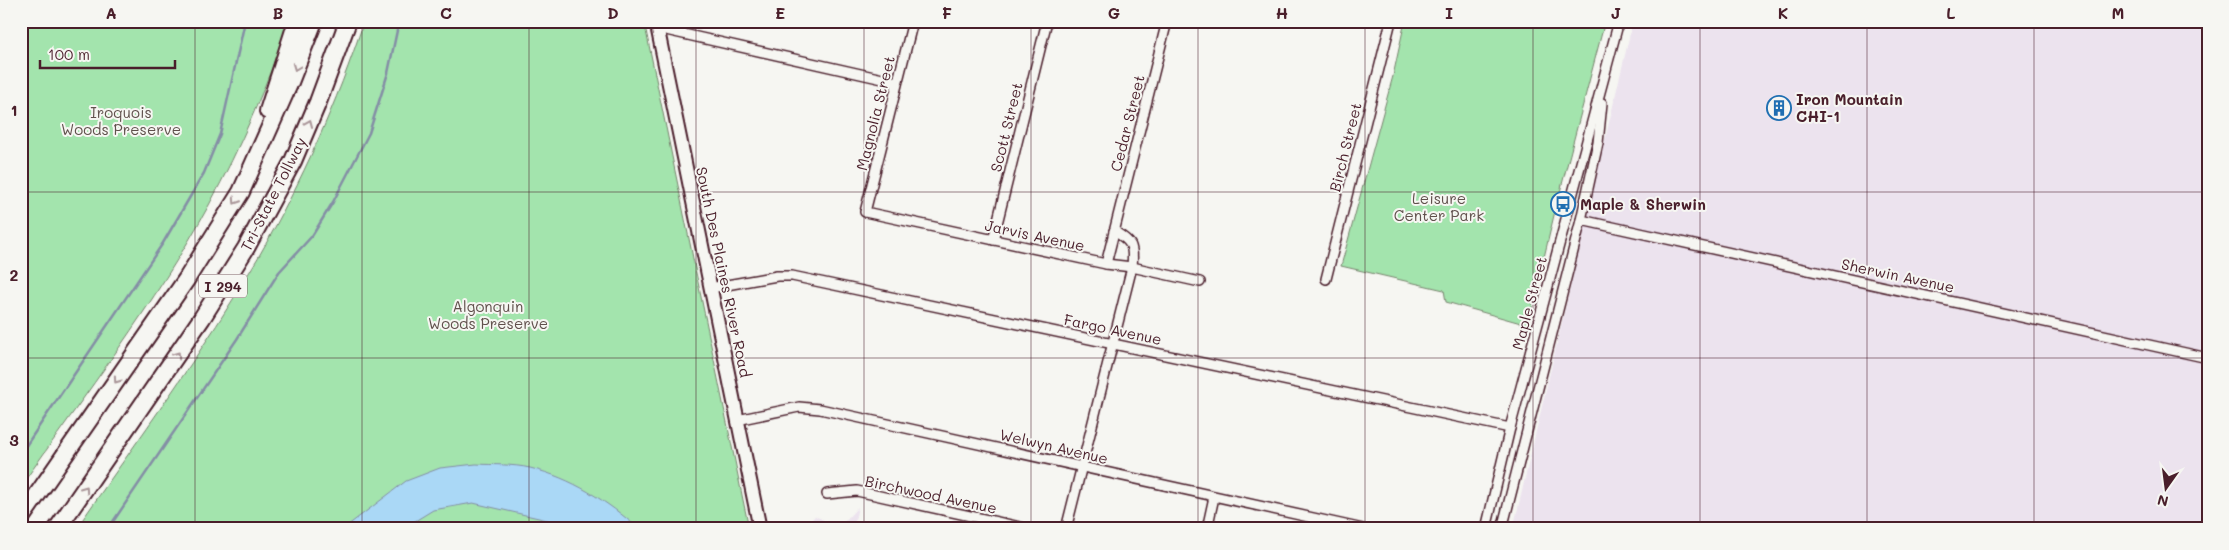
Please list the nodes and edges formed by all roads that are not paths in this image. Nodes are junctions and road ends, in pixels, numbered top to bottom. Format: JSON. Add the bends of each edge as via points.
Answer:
{"nodes":[{"id":1,"x":297,"y":21,"type":"edge"},
{"id":2,"x":314,"y":21,"type":"edge"},
{"id":3,"x":348,"y":21,"type":"edge"},
{"id":4,"x":913,"y":21,"type":"edge"},
{"id":5,"x":1047,"y":21,"type":"edge"},
{"id":6,"x":1167,"y":21,"type":"edge"},
{"id":7,"x":1391,"y":21,"type":"edge"},
{"id":8,"x":1619,"y":21,"type":"edge"},
{"id":9,"x":657,"y":25,"type":"edge"},
{"id":10,"x":896,"y":82,"type":"junction"},
{"id":11,"x":1602,"y":85,"type":"junction"},
{"id":12,"x":256,"y":157,"type":"junction"},
{"id":13,"x":865,"y":212,"type":"joint"},
{"id":14,"x":1582,"y":220,"type":"junction"},
{"id":15,"x":1114,"y":231,"type":"junction"},
{"id":16,"x":992,"y":240,"type":"junction"},
{"id":17,"x":1106,"y":264,"type":"junction"},
{"id":18,"x":1132,"y":267,"type":"junction"},
{"id":19,"x":1326,"y":279,"type":"dead end"},
{"id":20,"x":1200,"y":282,"type":"dead end"},
{"id":21,"x":710,"y":288,"type":"junction"},
{"id":22,"x":1114,"y":343,"type":"junction"},
{"id":23,"x":2208,"y":358,"type":"edge"},
{"id":24,"x":737,"y":420,"type":"junction"},
{"id":25,"x":1510,"y":428,"type":"junction"},
{"id":26,"x":1082,"y":466,"type":"junction"},
{"id":27,"x":827,"y":494,"type":"dead end"},
{"id":28,"x":1214,"y":497,"type":"junction"},
{"id":29,"x":21,"y":518,"type":"edge"},
{"id":30,"x":1348,"y":527,"type":"edge"},
{"id":31,"x":57,"y":529,"type":"edge"},
{"id":32,"x":760,"y":529,"type":"edge"},
{"id":33,"x":1028,"y":529,"type":"edge"},
{"id":34,"x":1066,"y":529,"type":"edge"},
{"id":35,"x":1207,"y":529,"type":"edge"},
{"id":36,"x":1363,"y":529,"type":"edge"},
{"id":37,"x":1486,"y":529,"type":"edge"},
{"id":38,"x":1502,"y":529,"type":"edge"}],
"edges":[{"from":1,"to":12,"type":"highway"},
{"from":2,"to":12,"type":"highway","name":"Tri-State Tollway","number":"I 294","one_way":true},
{"from":31,"to":3,"type":"highway","name":"Tri-State Tollway","number":"I 294","one_way":true,"via":[[202,318],[246,248],[293,161]]},
{"from":4,"to":10,"type":"street","name":"Magnolia Street"},
{"from":5,"to":16,"type":"street","name":"Scott Street"},
{"from":6,"to":15,"type":"street","name":"Cedar Street"},
{"from":7,"to":19,"type":"street","name":"Birch Street"},
{"from":8,"to":11,"type":"street","name":"Maple Street"},
{"from":9,"to":10,"type":"street"},
{"from":9,"to":21,"type":"main road","name":"South Des Plaines River Road"},
{"from":10,"to":13,"type":"street","name":"Magnolia Street"},
{"from":11,"to":14,"type":"street","name":"Maple Street","via":[[1598,143]]},
{"from":11,"to":25,"type":"street","name":"Maple Street"},
{"from":12,"to":29,"type":"highway","name":"Tri-State Tollway","number":"I 294","one_way":true,"via":[[241,192],[186,280]]},
{"from":13,"to":16,"type":"street","name":"Jarvis Avenue"},
{"from":14,"to":23,"type":"street","name":"Sherwin Avenue"},
{"from":14,"to":38,"type":"street","name":"Maple Street"},
{"from":15,"to":17,"type":"street","name":"Cedar Street"},
{"from":15,"to":18,"type":"street","via":[[1128,240],[1134,250]]},
{"from":16,"to":17,"type":"street","name":"Jarvis Avenue"},
{"from":17,"to":18,"type":"street","name":"Jarvis Avenue"},
{"from":18,"to":20,"type":"street","name":"Jarvis Avenue"},
{"from":18,"to":22,"type":"street"},
{"from":21,"to":22,"type":"street","name":"Fargo Avenue","via":[[792,276]]},
{"from":21,"to":24,"type":"main road","name":"South Des Plaines River Road"},
{"from":22,"to":25,"type":"street","name":"Fargo Avenue"},
{"from":22,"to":26,"type":"street"},
{"from":24,"to":26,"type":"street","name":"Welwyn Avenue","via":[[799,407],[820,409]]},
{"from":24,"to":32,"type":"main road","name":"South Des Plaines River Road"},
{"from":25,"to":37,"type":"street","name":"Maple Street"},
{"from":26,"to":28,"type":"street","name":"Welwyn Avenue"},
{"from":26,"to":34,"type":"street"},
{"from":27,"to":33,"type":"street","name":"Birchwood Avenue","via":[[857,492]]},
{"from":28,"to":30,"type":"street","name":"Welwyn Avenue"},
{"from":28,"to":35,"type":"street"},
{"from":30,"to":36,"type":"street","name":"Welwyn Avenue"}]}
